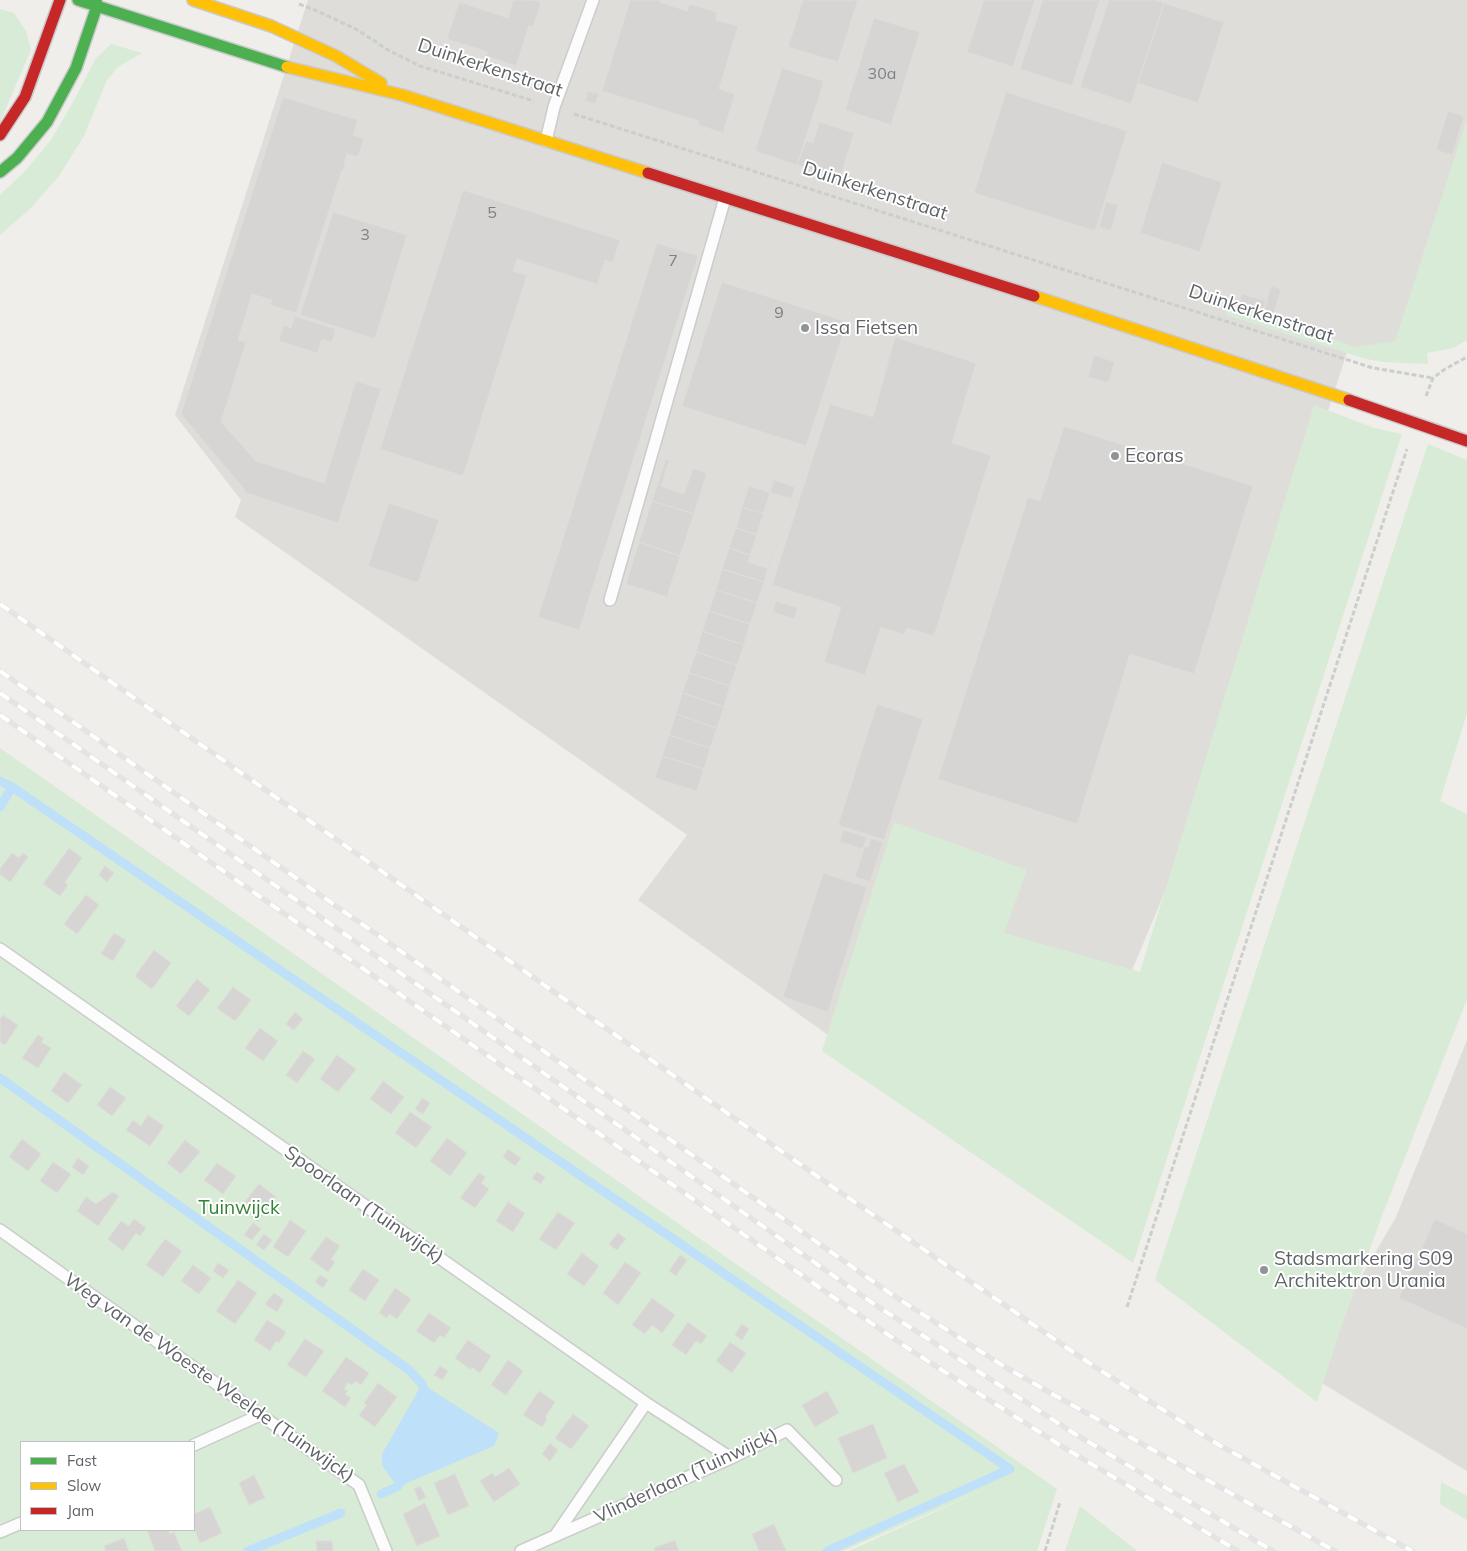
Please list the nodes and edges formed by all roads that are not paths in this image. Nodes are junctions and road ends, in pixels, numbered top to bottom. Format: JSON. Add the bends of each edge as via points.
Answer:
{"nodes":[{"id":1,"x":60,"y":0,"type":"edge"},
{"id":2,"x":78,"y":0,"type":"edge"},
{"id":3,"x":193,"y":0,"type":"edge"},
{"id":4,"x":593,"y":0,"type":"edge"},
{"id":5,"x":97,"y":3,"type":"edge"},
{"id":6,"x":402,"y":95,"type":"junction"},
{"id":7,"x":0,"y":135,"type":"edge"},
{"id":8,"x":546,"y":141,"type":"junction"},
{"id":9,"x":0,"y":172,"type":"edge"},
{"id":10,"x":726,"y":198,"type":"junction"},
{"id":11,"x":1467,"y":441,"type":"edge"},
{"id":12,"x":610,"y":600,"type":"dead end"},
{"id":13,"x":0,"y":949,"type":"edge"},
{"id":14,"x":0,"y":1230,"type":"edge"},
{"id":15,"x":646,"y":1403,"type":"junction"},
{"id":16,"x":260,"y":1415,"type":"junction"},
{"id":17,"x":195,"y":1445,"type":"edge"},
{"id":18,"x":730,"y":1458,"type":"junction"},
{"id":19,"x":836,"y":1480,"type":"dead end"},
{"id":20,"x":20,"y":1523,"type":"edge"},
{"id":21,"x":0,"y":1532,"type":"edge"},
{"id":22,"x":555,"y":1536,"type":"junction"},
{"id":23,"x":386,"y":1551,"type":"edge"},
{"id":24,"x":521,"y":1551,"type":"edge"}],
"edges":[{"from":1,"to":7,"type":"main road","via":[[25,97]]},
{"from":2,"to":5,"type":"main road"},
{"from":3,"to":6,"type":"main road","via":[[271,26],[307,42]]},
{"from":4,"to":8,"type":"lane","via":[[554,107]]},
{"from":5,"to":6,"type":"main road","via":[[314,75]]},
{"from":5,"to":9,"type":"main road","via":[[76,68],[46,122],[17,158]]},
{"from":6,"to":8,"type":"main road"},
{"from":8,"to":10,"type":"main road"},
{"from":10,"to":11,"type":"main road","via":[[1081,311]]},
{"from":10,"to":12,"type":"lane"},
{"from":13,"to":15,"type":"lane","name":"Spoorlaan (Tuinwijck)"},
{"from":14,"to":16,"type":"lane","name":"Weg van de Woeste Weelde (Tuinwijck)"},
{"from":15,"to":18,"type":"lane","name":"Spoorlaan (Tuinwijck)"},
{"from":15,"to":22,"type":"lane"},
{"from":16,"to":17,"type":"lane"},
{"from":16,"to":23,"type":"lane","name":"Weg van de Woeste Weelde (Tuinwijck)","via":[[359,1485]]},
{"from":18,"to":19,"type":"lane","name":"Vlinderlaan (Tuinwijck)","via":[[787,1430]]},
{"from":18,"to":22,"type":"lane","name":"Vlinderlaan (Tuinwijck)"},
{"from":20,"to":21,"type":"lane"},
{"from":22,"to":24,"type":"lane","name":"Vlinderlaan (Tuinwijck)"}]}
